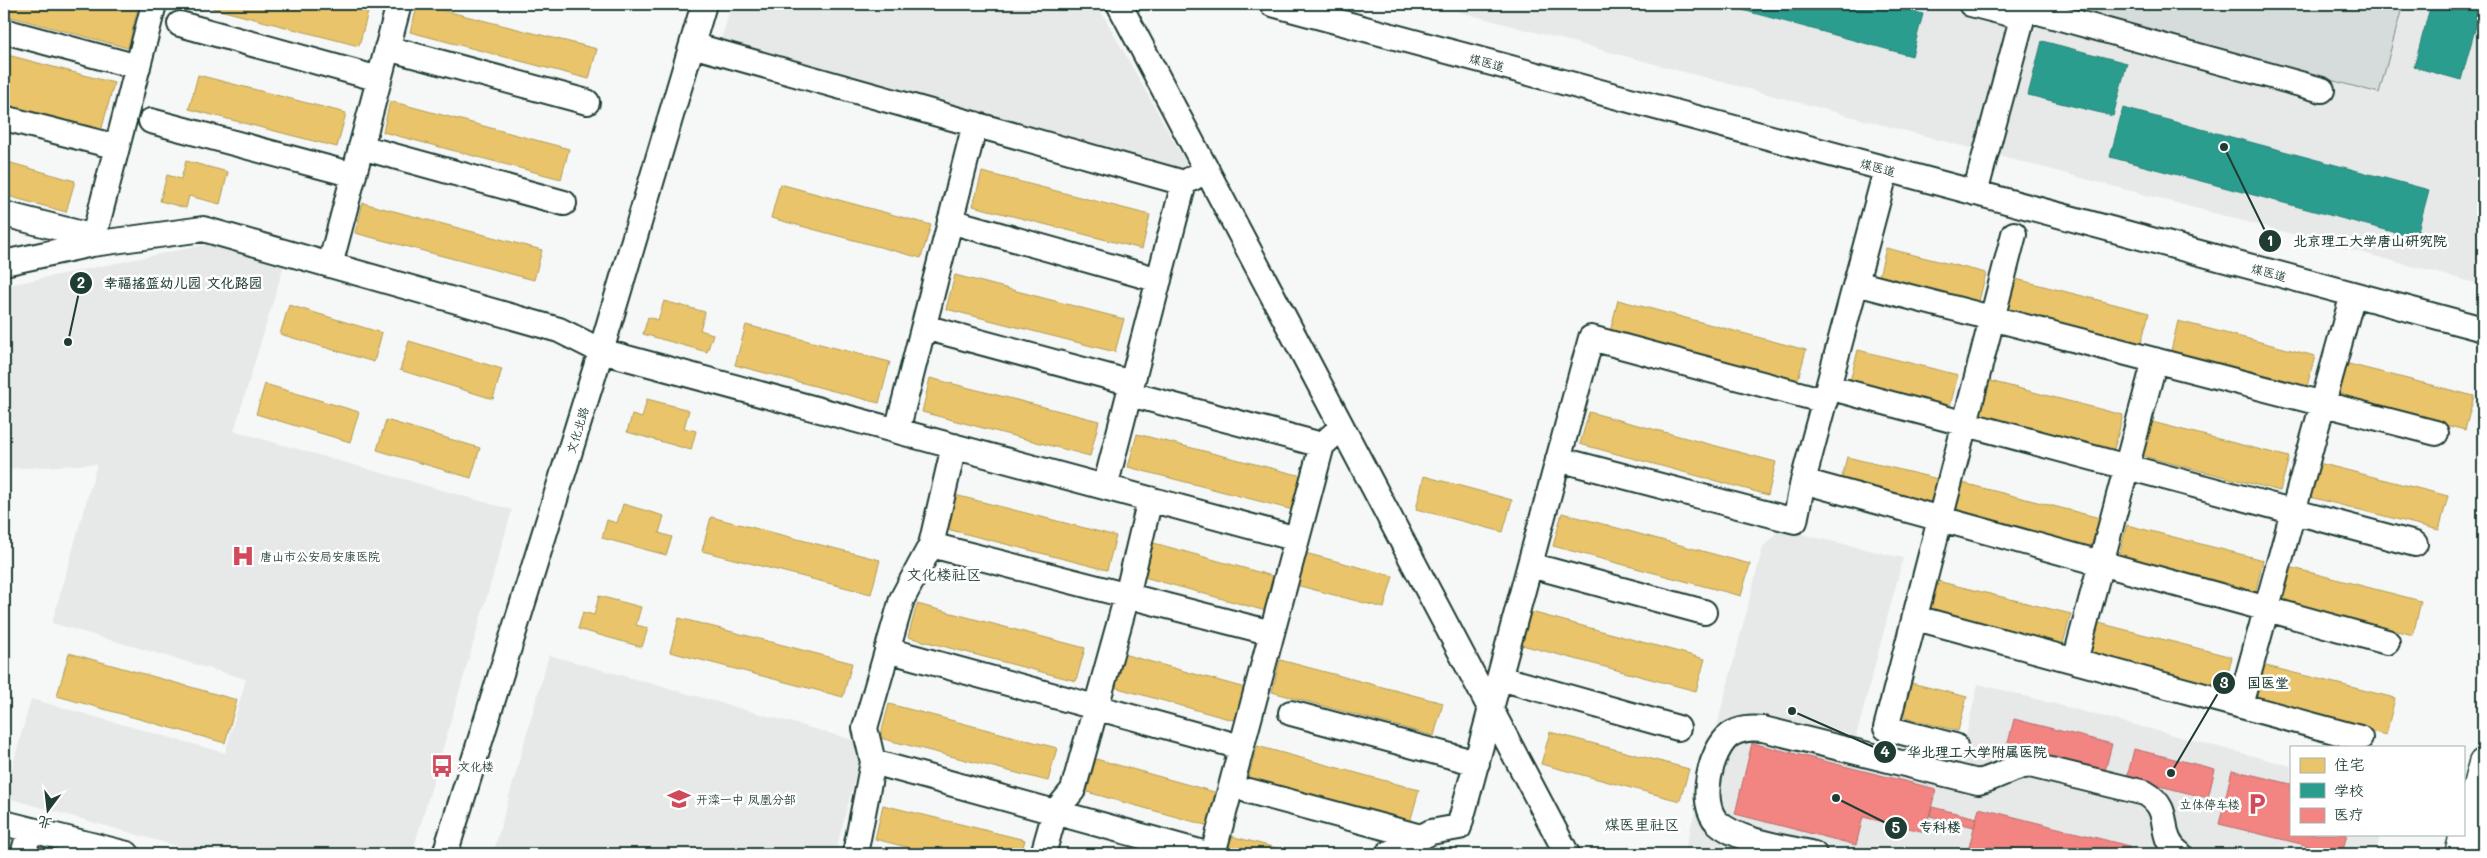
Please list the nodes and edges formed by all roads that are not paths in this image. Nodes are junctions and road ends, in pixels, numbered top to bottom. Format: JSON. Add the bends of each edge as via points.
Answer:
{"nodes":[{"id":1,"x":154,"y":4,"type":"edge"},
{"id":2,"x":399,"y":4,"type":"edge"},
{"id":3,"x":704,"y":4,"type":"edge"},
{"id":4,"x":1119,"y":4,"type":"edge"},
{"id":5,"x":1272,"y":4,"type":"edge"},
{"id":6,"x":1971,"y":4,"type":"edge"},
{"id":7,"x":2024,"y":10,"type":"edge"},
{"id":8,"x":180,"y":24,"type":"dead end"},
{"id":9,"x":4,"y":31,"type":"edge"},
{"id":10,"x":692,"y":45,"type":"junction"},
{"id":11,"x":387,"y":48,"type":"junction"},
{"id":12,"x":138,"y":67,"type":"junction"},
{"id":13,"x":379,"y":79,"type":"junction"},
{"id":14,"x":2322,"y":90,"type":"dead end"},
{"id":15,"x":587,"y":102,"type":"dead end"},
{"id":16,"x":4,"y":118,"type":"edge"},
{"id":17,"x":151,"y":121,"type":"dead end"},
{"id":18,"x":975,"y":124,"type":"junction"},
{"id":19,"x":117,"y":147,"type":"junction"},
{"id":20,"x":361,"y":147,"type":"junction"},
{"id":21,"x":1207,"y":170,"type":"junction"},
{"id":22,"x":1886,"y":170,"type":"junction"},
{"id":23,"x":354,"y":175,"type":"junction"},
{"id":24,"x":1184,"y":183,"type":"junction"},
{"id":25,"x":1975,"y":194,"type":"junction"},
{"id":26,"x":564,"y":203,"type":"dead end"},
{"id":27,"x":4,"y":214,"type":"edge"},
{"id":28,"x":950,"y":221,"type":"junction"},
{"id":29,"x":2014,"y":234,"type":"dead end"},
{"id":30,"x":93,"y":240,"type":"junction"},
{"id":31,"x":4,"y":263,"type":"edge"},
{"id":32,"x":330,"y":265,"type":"junction"},
{"id":33,"x":1159,"y":280,"type":"junction"},
{"id":34,"x":1856,"y":282,"type":"junction"},
{"id":35,"x":2352,"y":294,"type":"junction"},
{"id":36,"x":1992,"y":318,"type":"junction"},
{"id":37,"x":924,"y":327,"type":"junction"},
{"id":38,"x":2483,"y":329,"type":"edge"},
{"id":39,"x":602,"y":351,"type":"junction"},
{"id":40,"x":2155,"y":360,"type":"junction"},
{"id":41,"x":1131,"y":389,"type":"junction"},
{"id":42,"x":1827,"y":394,"type":"junction"},
{"id":43,"x":2323,"y":404,"type":"junction"},
{"id":44,"x":1966,"y":423,"type":"junction"},
{"id":45,"x":1342,"y":427,"type":"junction"},
{"id":46,"x":896,"y":431,"type":"junction"},
{"id":47,"x":2436,"y":433,"type":"dead end"},
{"id":48,"x":1322,"y":445,"type":"junction"},
{"id":49,"x":954,"y":446,"type":"junction"},
{"id":50,"x":1558,"y":459,"type":"junction"},
{"id":51,"x":2127,"y":467,"type":"junction"},
{"id":52,"x":1803,"y":481,"type":"junction"},
{"id":53,"x":1105,"y":487,"type":"junction"},
{"id":54,"x":1150,"y":499,"type":"junction"},
{"id":55,"x":2293,"y":511,"type":"junction"},
{"id":56,"x":1941,"y":519,"type":"junction"},
{"id":57,"x":1298,"y":539,"type":"junction"},
{"id":58,"x":2415,"y":544,"type":"dead end"},
{"id":59,"x":930,"y":545,"type":"junction"},
{"id":60,"x":2101,"y":563,"type":"junction"},
{"id":61,"x":1530,"y":565,"type":"junction"},
{"id":62,"x":1127,"y":596,"type":"junction"},
{"id":63,"x":2267,"y":608,"type":"junction"},
{"id":64,"x":1704,"y":612,"type":"dead end"},
{"id":65,"x":1916,"y":618,"type":"junction"},
{"id":66,"x":1272,"y":633,"type":"junction"},
{"id":67,"x":2387,"y":642,"type":"dead end"},
{"id":68,"x":887,"y":650,"type":"junction"},
{"id":69,"x":2075,"y":661,"type":"junction"},
{"id":70,"x":1500,"y":678,"type":"junction"},
{"id":71,"x":2240,"y":705,"type":"junction"},
{"id":72,"x":1096,"y":708,"type":"junction"},
{"id":73,"x":1491,"y":710,"type":"junction"},
{"id":74,"x":1291,"y":714,"type":"dead end"},
{"id":75,"x":1678,"y":728,"type":"dead end"},
{"id":76,"x":2360,"y":738,"type":"dead end"},
{"id":77,"x":1955,"y":746,"type":"dead end"},
{"id":78,"x":1241,"y":747,"type":"junction"},
{"id":79,"x":873,"y":762,"type":"junction"},
{"id":80,"x":1477,"y":763,"type":"junction"},
{"id":81,"x":2483,"y":763,"type":"edge"},
{"id":82,"x":1249,"y":791,"type":"dead end"},
{"id":83,"x":1055,"y":812,"type":"junction"},
{"id":84,"x":4,"y":823,"type":"edge"},
{"id":85,"x":30,"y":830,"type":"junction"},
{"id":86,"x":2464,"y":835,"type":"edge"},
{"id":87,"x":2464,"y":836,"type":"edge"},
{"id":88,"x":1421,"y":837,"type":"junction"},
{"id":89,"x":53,"y":845,"type":"edge"},
{"id":90,"x":1770,"y":849,"type":"edge"},
{"id":91,"x":23,"y":854,"type":"edge"},
{"id":92,"x":127,"y":854,"type":"edge"},
{"id":93,"x":445,"y":854,"type":"edge"},
{"id":94,"x":858,"y":854,"type":"edge"},
{"id":95,"x":1043,"y":854,"type":"edge"},
{"id":96,"x":1207,"y":854,"type":"edge"},
{"id":97,"x":1213,"y":854,"type":"edge"},
{"id":98,"x":1388,"y":854,"type":"edge"},
{"id":99,"x":1567,"y":854,"type":"edge"},
{"id":100,"x":1814,"y":854,"type":"edge"},
{"id":101,"x":2180,"y":854,"type":"edge"},
{"id":102,"x":2459,"y":854,"type":"edge"}],
"edges":[{"from":1,"to":12,"type":"street"},
{"from":2,"to":11,"type":"street"},
{"from":3,"to":10,"type":"street","name":"文化北路"},
{"from":4,"to":21,"type":"street"},
{"from":5,"to":22,"type":"street","name":"煤医道"},
{"from":6,"to":7,"type":"street"},
{"from":7,"to":14,"type":"street"},
{"from":7,"to":25,"type":"street"},
{"from":8,"to":13,"type":"street"},
{"from":9,"to":12,"type":"street"},
{"from":10,"to":18,"type":"street"},
{"from":10,"to":39,"type":"street","name":"文化北路"},
{"from":11,"to":13,"type":"street"},
{"from":11,"to":15,"type":"street"},
{"from":12,"to":19,"type":"street"},
{"from":13,"to":20,"type":"street"},
{"from":16,"to":19,"type":"street"},
{"from":17,"to":23,"type":"street"},
{"from":18,"to":24,"type":"street"},
{"from":18,"to":28,"type":"street"},
{"from":19,"to":30,"type":"street"},
{"from":20,"to":23,"type":"street"},
{"from":20,"to":26,"type":"street"},
{"from":21,"to":24,"type":"street"},
{"from":21,"to":45,"type":"street"},
{"from":22,"to":25,"type":"street","name":"煤医道"},
{"from":22,"to":34,"type":"street"},
{"from":23,"to":32,"type":"street"},
{"from":24,"to":33,"type":"street"},
{"from":25,"to":35,"type":"street","name":"煤医道"},
{"from":27,"to":30,"type":"street"},
{"from":28,"to":33,"type":"street"},
{"from":28,"to":37,"type":"street"},
{"from":29,"to":36,"type":"street"},
{"from":30,"to":31,"type":"street"},
{"from":30,"to":32,"type":"street","via":[[204,229]]},
{"from":32,"to":39,"type":"street","via":[[559,330]]},
{"from":33,"to":41,"type":"street"},
{"from":34,"to":36,"type":"street"},
{"from":34,"to":42,"type":"street"},
{"from":35,"to":38,"type":"street","name":"煤医道"},
{"from":35,"to":43,"type":"street"},
{"from":36,"to":40,"type":"street"},
{"from":36,"to":44,"type":"street"},
{"from":37,"to":41,"type":"street"},
{"from":37,"to":46,"type":"street"},
{"from":39,"to":46,"type":"street"},
{"from":39,"to":93,"type":"street","name":"文化北路"},
{"from":40,"to":43,"type":"street"},
{"from":40,"to":51,"type":"street"},
{"from":41,"to":48,"type":"street"},
{"from":41,"to":53,"type":"street"},
{"from":42,"to":44,"type":"street"},
{"from":42,"to":50,"type":"street","via":[[1591,338]]},
{"from":42,"to":52,"type":"street"},
{"from":43,"to":47,"type":"street"},
{"from":43,"to":55,"type":"street"},
{"from":44,"to":51,"type":"street"},
{"from":44,"to":56,"type":"street"},
{"from":45,"to":48,"type":"street"},
{"from":45,"to":73,"type":"street"},
{"from":46,"to":49,"type":"street"},
{"from":48,"to":57,"type":"street"},
{"from":49,"to":53,"type":"street"},
{"from":49,"to":59,"type":"street"},
{"from":50,"to":52,"type":"street","via":[[1795,521]]},
{"from":50,"to":61,"type":"street"},
{"from":51,"to":55,"type":"street"},
{"from":51,"to":60,"type":"street"},
{"from":52,"to":56,"type":"street"},
{"from":53,"to":54,"type":"street"},
{"from":54,"to":57,"type":"street"},
{"from":54,"to":62,"type":"street"},
{"from":55,"to":58,"type":"street"},
{"from":55,"to":63,"type":"street"},
{"from":56,"to":60,"type":"street"},
{"from":56,"to":65,"type":"street"},
{"from":57,"to":66,"type":"street"},
{"from":59,"to":62,"type":"street"},
{"from":59,"to":68,"type":"street","via":[[902,599]]},
{"from":60,"to":63,"type":"street"},
{"from":60,"to":69,"type":"street"},
{"from":61,"to":64,"type":"street"},
{"from":61,"to":70,"type":"street"},
{"from":62,"to":66,"type":"street"},
{"from":62,"to":72,"type":"street"},
{"from":63,"to":67,"type":"street"},
{"from":63,"to":71,"type":"street"},
{"from":65,"to":69,"type":"street"},
{"from":65,"to":77,"type":"street","via":[[1886,728]]},
{"from":66,"to":78,"type":"street"},
{"from":68,"to":72,"type":"street"},
{"from":68,"to":79,"type":"street","via":[[865,728]]},
{"from":69,"to":71,"type":"street"},
{"from":70,"to":73,"type":"street"},
{"from":70,"to":75,"type":"street"},
{"from":71,"to":76,"type":"street"},
{"from":72,"to":78,"type":"street"},
{"from":72,"to":83,"type":"street","via":[[1073,790]]},
{"from":73,"to":80,"type":"street"},
{"from":73,"to":99,"type":"street"},
{"from":74,"to":80,"type":"street"},
{"from":78,"to":97,"type":"street"},
{"from":79,"to":83,"type":"street"},
{"from":79,"to":94,"type":"street"},
{"from":80,"to":88,"type":"street","via":[[1459,828],[1431,832]]},
{"from":81,"to":86,"type":"main road"},
{"from":82,"to":88,"type":"street"},
{"from":83,"to":95,"type":"street"},
{"from":83,"to":96,"type":"street"},
{"from":84,"to":85,"type":"street"},
{"from":85,"to":89,"type":"street"},
{"from":85,"to":91,"type":"street"},
{"from":87,"to":102,"type":"main road"},
{"from":88,"to":98,"type":"street"},
{"from":89,"to":92,"type":"street"},
{"from":90,"to":100,"type":"street"},
{"from":90,"to":101,"type":"street","via":[[1724,828],[1708,807],[1707,788],[1715,754],[1723,742],[1739,730],[1763,729],[1978,782],[1989,780],[2015,766],[2030,765],[2146,793],[2159,805],[2164,815],[2165,836]]}]}
